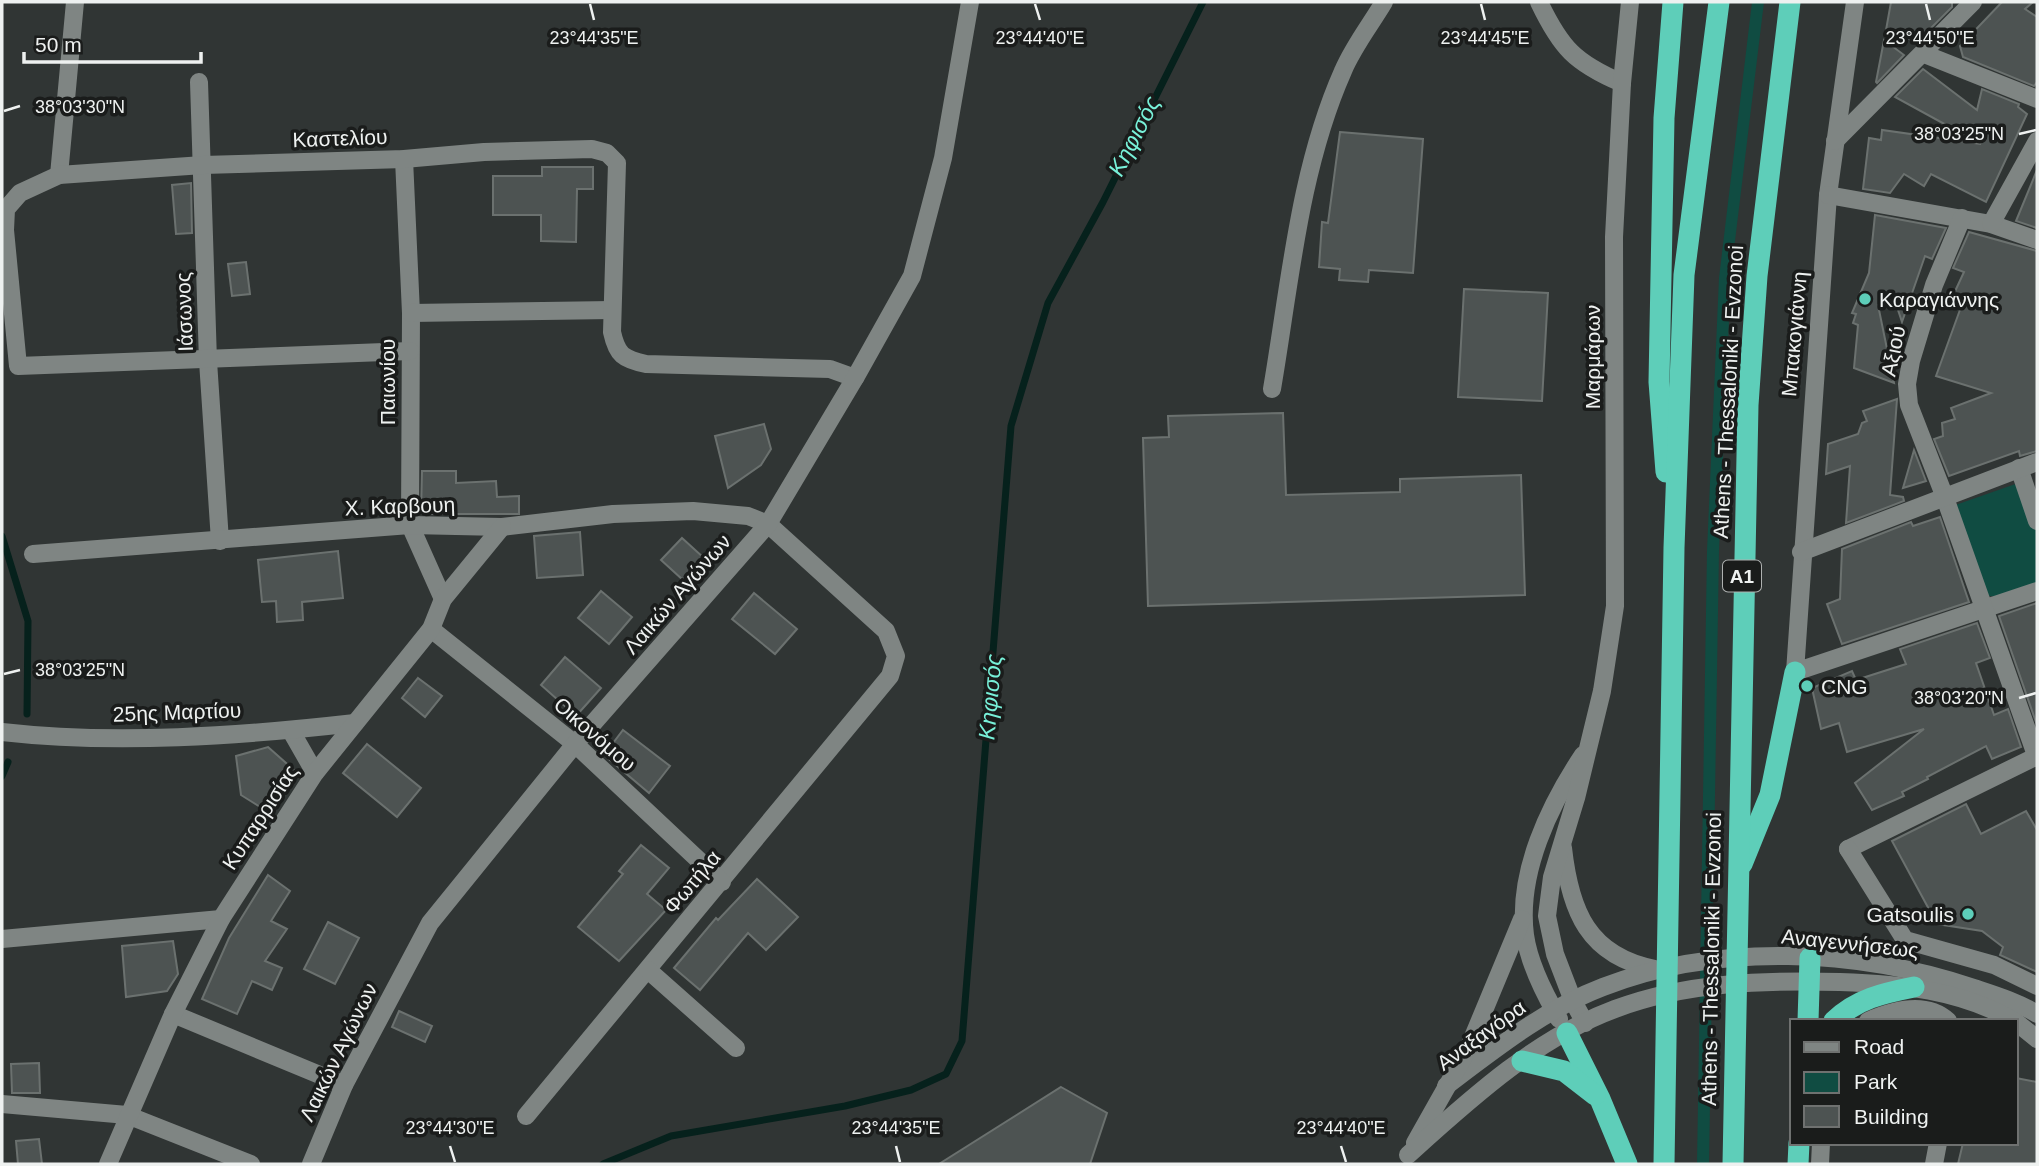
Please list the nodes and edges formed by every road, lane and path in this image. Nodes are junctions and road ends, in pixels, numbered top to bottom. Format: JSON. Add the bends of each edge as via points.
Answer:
{"nodes":[{"id":1,"x":75,"y":2,"type":"edge"},
{"id":2,"x":970,"y":2,"type":"edge"},
{"id":3,"x":1384,"y":2,"type":"edge"},
{"id":4,"x":1539,"y":2,"type":"edge"},
{"id":5,"x":1630,"y":2,"type":"edge"},
{"id":6,"x":1673,"y":2,"type":"edge"},
{"id":7,"x":1719,"y":2,"type":"edge"},
{"id":8,"x":1855,"y":2,"type":"edge"},
{"id":9,"x":1973,"y":2,"type":"edge"},
{"id":10,"x":1791,"y":6,"type":"edge"},
{"id":11,"x":1924,"y":54,"type":"junction"},
{"id":12,"x":199,"y":82,"type":"dead end"},
{"id":13,"x":1622,"y":83,"type":"junction"},
{"id":14,"x":2037,"y":99,"type":"edge"},
{"id":15,"x":1835,"y":141,"type":"junction"},
{"id":16,"x":2037,"y":141,"type":"edge"},
{"id":17,"x":404,"y":159,"type":"junction"},
{"id":18,"x":203,"y":165,"type":"junction"},
{"id":19,"x":59,"y":174,"type":"junction"},
{"id":20,"x":1828,"y":195,"type":"junction"},
{"id":21,"x":1962,"y":218,"type":"junction"},
{"id":22,"x":1991,"y":224,"type":"junction"},
{"id":23,"x":2037,"y":240,"type":"edge"},
{"id":24,"x":612,"y":310,"type":"junction"},
{"id":25,"x":411,"y":313,"type":"junction"},
{"id":26,"x":410,"y":351,"type":"junction"},
{"id":27,"x":208,"y":361,"type":"junction"},
{"id":28,"x":855,"y":378,"type":"junction"},
{"id":29,"x":1272,"y":389,"type":"dead end"},
{"id":30,"x":2037,"y":462,"type":"edge"},
{"id":31,"x":2019,"y":468,"type":"junction"},
{"id":32,"x":1944,"y":495,"type":"junction"},
{"id":33,"x":2037,"y":521,"type":"edge"},
{"id":34,"x":410,"y":524,"type":"junction"},
{"id":35,"x":768,"y":524,"type":"junction"},
{"id":36,"x":502,"y":527,"type":"junction"},
{"id":37,"x":220,"y":541,"type":"junction"},
{"id":38,"x":1674,"y":548,"type":"junction"},
{"id":39,"x":1801,"y":552,"type":"junction"},
{"id":40,"x":33,"y":554,"type":"dead end"},
{"id":41,"x":2037,"y":591,"type":"edge"},
{"id":42,"x":443,"y":599,"type":"junction"},
{"id":43,"x":1985,"y":608,"type":"junction"},
{"id":44,"x":431,"y":629,"type":"junction"},
{"id":45,"x":1795,"y":672,"type":"junction"},
{"id":46,"x":355,"y":723,"type":"junction"},
{"id":47,"x":291,"y":730,"type":"junction"},
{"id":48,"x":2,"y":732,"type":"edge"},
{"id":49,"x":575,"y":744,"type":"junction"},
{"id":50,"x":1586,"y":750,"type":"junction"},
{"id":51,"x":2036,"y":757,"type":"edge"},
{"id":52,"x":315,"y":773,"type":"junction"},
{"id":53,"x":1562,"y":841,"type":"junction"},
{"id":54,"x":1737,"y":876,"type":"junction"},
{"id":55,"x":722,"y":882,"type":"junction"},
{"id":56,"x":1525,"y":912,"type":"junction"},
{"id":57,"x":221,"y":919,"type":"junction"},
{"id":58,"x":2,"y":939,"type":"edge"},
{"id":59,"x":1810,"y":958,"type":"junction"},
{"id":60,"x":648,"y":970,"type":"junction"},
{"id":61,"x":1659,"y":970,"type":"junction"},
{"id":62,"x":1810,"y":981,"type":"junction"},
{"id":63,"x":2037,"y":986,"type":"edge"},
{"id":64,"x":1914,"y":988,"type":"junction"},
{"id":65,"x":1573,"y":1001,"type":"junction"},
{"id":66,"x":1554,"y":1011,"type":"junction"},
{"id":67,"x":173,"y":1014,"type":"junction"},
{"id":68,"x":2037,"y":1014,"type":"edge"},
{"id":69,"x":1808,"y":1019,"type":"edge"},
{"id":70,"x":1837,"y":1019,"type":"edge"},
{"id":71,"x":1872,"y":1019,"type":"edge"},
{"id":72,"x":1945,"y":1019,"type":"edge"},
{"id":73,"x":2011,"y":1019,"type":"edge"},
{"id":74,"x":2018,"y":1023,"type":"edge"},
{"id":75,"x":1576,"y":1028,"type":"junction"},
{"id":76,"x":2037,"y":1039,"type":"edge"},
{"id":77,"x":736,"y":1048,"type":"dead end"},
{"id":78,"x":1522,"y":1061,"type":"junction"},
{"id":79,"x":344,"y":1085,"type":"junction"},
{"id":80,"x":1446,"y":1086,"type":"junction"},
{"id":81,"x":1601,"y":1099,"type":"junction"},
{"id":82,"x":2,"y":1104,"type":"edge"},
{"id":83,"x":127,"y":1115,"type":"junction"},
{"id":84,"x":526,"y":1116,"type":"dead end"},
{"id":85,"x":1799,"y":1145,"type":"edge"},
{"id":86,"x":1821,"y":1145,"type":"edge"},
{"id":87,"x":1938,"y":1145,"type":"edge"},
{"id":88,"x":1406,"y":1160,"type":"edge"},
{"id":89,"x":108,"y":1164,"type":"edge"},
{"id":90,"x":251,"y":1164,"type":"edge"},
{"id":91,"x":311,"y":1164,"type":"edge"},
{"id":92,"x":1627,"y":1164,"type":"edge"},
{"id":93,"x":1664,"y":1164,"type":"edge"},
{"id":94,"x":1733,"y":1164,"type":"edge"},
{"id":95,"x":1798,"y":1164,"type":"edge"},
{"id":96,"x":1820,"y":1164,"type":"edge"},
{"id":97,"x":1934,"y":1164,"type":"edge"}],
"edges":[{"from":1,"to":19,"type":"street"},
{"from":2,"to":28,"type":"street","name":"Λαικών Αγώνων","via":[[943,158],[912,276]]},
{"from":3,"to":29,"type":"street","via":[[1343,70],[1321,133],[1303,203]]},
{"from":4,"to":13,"type":"street","via":[[1563,45],[1587,68]]},
{"from":5,"to":13,"type":"street","name":"Μαρμάρων"},
{"from":6,"to":38,"type":"highway","via":[[1664,118],[1659,382]]},
{"from":7,"to":38,"type":"highway","name":"Athens - Thessaloniki - Evzonoi","via":[[1684,275]]},
{"from":8,"to":15,"type":"street","name":"Μπακογιάννη"},
{"from":9,"to":11,"type":"street"},
{"from":10,"to":54,"type":"highway","name":"Athens - Thessaloniki - Evzonoi","number":"Α1","via":[[1756,276],[1748,405]]},
{"from":11,"to":14,"type":"street"},
{"from":11,"to":15,"type":"street"},
{"from":12,"to":18,"type":"street","name":"Ιάσωνος"},
{"from":13,"to":50,"type":"street","name":"Μαρμάρων","via":[[1614,237],[1615,606],[1602,691]]},
{"from":15,"to":20,"type":"street","name":"Μπακογιάννη"},
{"from":16,"to":22,"type":"street"},
{"from":17,"to":18,"type":"street","name":"Καστελίου"},
{"from":17,"to":24,"type":"street","name":"Καστελίου","via":[[484,152],[592,149],[607,153],[617,163]]},
{"from":17,"to":25,"type":"street","name":"Παιωνίου"},
{"from":18,"to":19,"type":"street","name":"Καστελίου"},
{"from":18,"to":27,"type":"street","name":"Ιάσωνος"},
{"from":19,"to":27,"type":"street","via":[[20,193],[6,209],[18,366]]},
{"from":20,"to":21,"type":"street"},
{"from":20,"to":39,"type":"street","name":"Μπακογιάννη"},
{"from":21,"to":22,"type":"street"},
{"from":21,"to":32,"type":"street","name":"Αξιού","via":[[1934,285],[1907,384],[1909,405]]},
{"from":22,"to":23,"type":"street"},
{"from":24,"to":25,"type":"street"},
{"from":24,"to":28,"type":"street","via":[[616,352],[625,359],[646,364],[830,369]]},
{"from":25,"to":26,"type":"street","name":"Παιωνίου"},
{"from":26,"to":27,"type":"street"},
{"from":26,"to":34,"type":"street","name":"Παιωνίου"},
{"from":27,"to":37,"type":"street","name":"Ιάσωνος"},
{"from":28,"to":35,"type":"street","name":"Λαικών Αγώνων"},
{"from":30,"to":31,"type":"street"},
{"from":31,"to":32,"type":"street"},
{"from":31,"to":33,"type":"street"},
{"from":32,"to":39,"type":"street"},
{"from":32,"to":43,"type":"street","name":"Αξιού"},
{"from":34,"to":36,"type":"street","name":"Χ. Καρβουη"},
{"from":34,"to":37,"type":"street","name":"Χ. Καρβουη"},
{"from":34,"to":42,"type":"street","name":"Παιωνίου"},
{"from":35,"to":36,"type":"street","name":"Χ. Καρβουη","via":[[748,516],[692,511],[613,514]]},
{"from":35,"to":49,"type":"street","name":"Λαικών Αγώνων"},
{"from":35,"to":55,"type":"street","name":"Φωτήλα","via":[[886,631],[896,656],[890,676]]},
{"from":36,"to":42,"type":"street","name":"Κυπαρρισίας"},
{"from":37,"to":40,"type":"street","name":"Χ. Καρβουη"},
{"from":38,"to":93,"type":"highway","name":"Athens - Thessaloniki - Evzonoi"},
{"from":39,"to":45,"type":"street","name":"Μπακογιάννη"},
{"from":41,"to":43,"type":"street"},
{"from":42,"to":44,"type":"street","name":"Κυπαρρισίας"},
{"from":43,"to":45,"type":"street"},
{"from":43,"to":51,"type":"street","name":"Αξιού"},
{"from":44,"to":46,"type":"street","name":"Κυπαρρισίας"},
{"from":44,"to":49,"type":"street","name":"Οικονόμου"},
{"from":45,"to":54,"type":"highway","via":[[1770,795]]},
{"from":46,"to":47,"type":"street","name":"25ης Μαρτίου"},
{"from":46,"to":52,"type":"street","name":"Κυπαρρισίας"},
{"from":47,"to":48,"type":"street","name":"25ης Μαρτίου","via":[[68,739]]},
{"from":47,"to":52,"type":"street"},
{"from":49,"to":55,"type":"street","name":"Οικονόμου"},
{"from":49,"to":79,"type":"street","name":"Λαικών Αγώνων","via":[[430,923]]},
{"from":50,"to":53,"type":"street","name":"Μαρμάρων"},
{"from":50,"to":56,"type":"street","name":"Μαρμάρων","via":[[1560,789],[1542,834],[1530,871]]},
{"from":51,"to":63,"type":"street","via":[[1848,849],[1905,940],[1994,965]]},
{"from":52,"to":57,"type":"street","name":"Κυπαρρισίας"},
{"from":53,"to":61,"type":"street","via":[[1572,897],[1588,930],[1616,958]]},
{"from":53,"to":65,"type":"street","name":"Μαρμάρων","via":[[1547,916]]},
{"from":54,"to":94,"type":"highway","name":"Athens - Thessaloniki - Evzonoi","number":"Α1"},
{"from":55,"to":60,"type":"street","name":"Φωτήλα"},
{"from":56,"to":66,"type":"street","name":"Μαρμάρων","via":[[1531,958]]},
{"from":56,"to":80,"type":"street","via":[[1468,1049]]},
{"from":57,"to":58,"type":"street"},
{"from":57,"to":67,"type":"street","name":"Κυπαρρισίας"},
{"from":59,"to":61,"type":"street","name":"Αναγεννήσεως","via":[[1724,959]]},
{"from":59,"to":62,"type":"highway"},
{"from":59,"to":68,"type":"street","name":"Αναγεννήσεως","via":[[1920,972]]},
{"from":60,"to":77,"type":"street"},
{"from":60,"to":84,"type":"street","name":"Φωτήλα"},
{"from":61,"to":65,"type":"street","name":"Αναγεννήσεως"},
{"from":62,"to":64,"type":"street","name":"Αναγεννήσεως"},
{"from":62,"to":69,"type":"highway"},
{"from":62,"to":75,"type":"street","name":"Αναγεννήσεως","via":[[1695,988],[1627,1005]]},
{"from":64,"to":70,"type":"highway","via":[[1867,999]]},
{"from":64,"to":73,"type":"street","name":"Αναγεννήσεως","via":[[1979,1004]]},
{"from":65,"to":66,"type":"street","name":"Αναξαγόρα"},
{"from":65,"to":75,"type":"street","name":"Μαρμάρων"},
{"from":66,"to":75,"type":"street","name":"Μαρμάρων"},
{"from":66,"to":80,"type":"street","name":"Αναξαγόρα"},
{"from":67,"to":79,"type":"street"},
{"from":67,"to":83,"type":"street","name":"Κυπαρρισίας"},
{"from":71,"to":72,"type":"street","via":[[1910,1009],[1931,1010]]},
{"from":74,"to":76,"type":"street","name":"Αναγεννήσεως"},
{"from":75,"to":78,"type":"street","name":"Αναξαγόρα"},
{"from":75,"to":81,"type":"highway"},
{"from":78,"to":81,"type":"highway","via":[[1564,1071]]},
{"from":78,"to":88,"type":"street","name":"Αναξαγόρα","via":[[1463,1105]]},
{"from":79,"to":91,"type":"street","name":"Λαικών Αγώνων"},
{"from":80,"to":88,"type":"street","name":"Αναξαγόρα"},
{"from":81,"to":92,"type":"highway"},
{"from":82,"to":83,"type":"street"},
{"from":83,"to":89,"type":"street","name":"Κυπαρρισίας"},
{"from":83,"to":90,"type":"street"},
{"from":85,"to":95,"type":"highway"},
{"from":86,"to":96,"type":"street"},
{"from":87,"to":97,"type":"street"}]}
